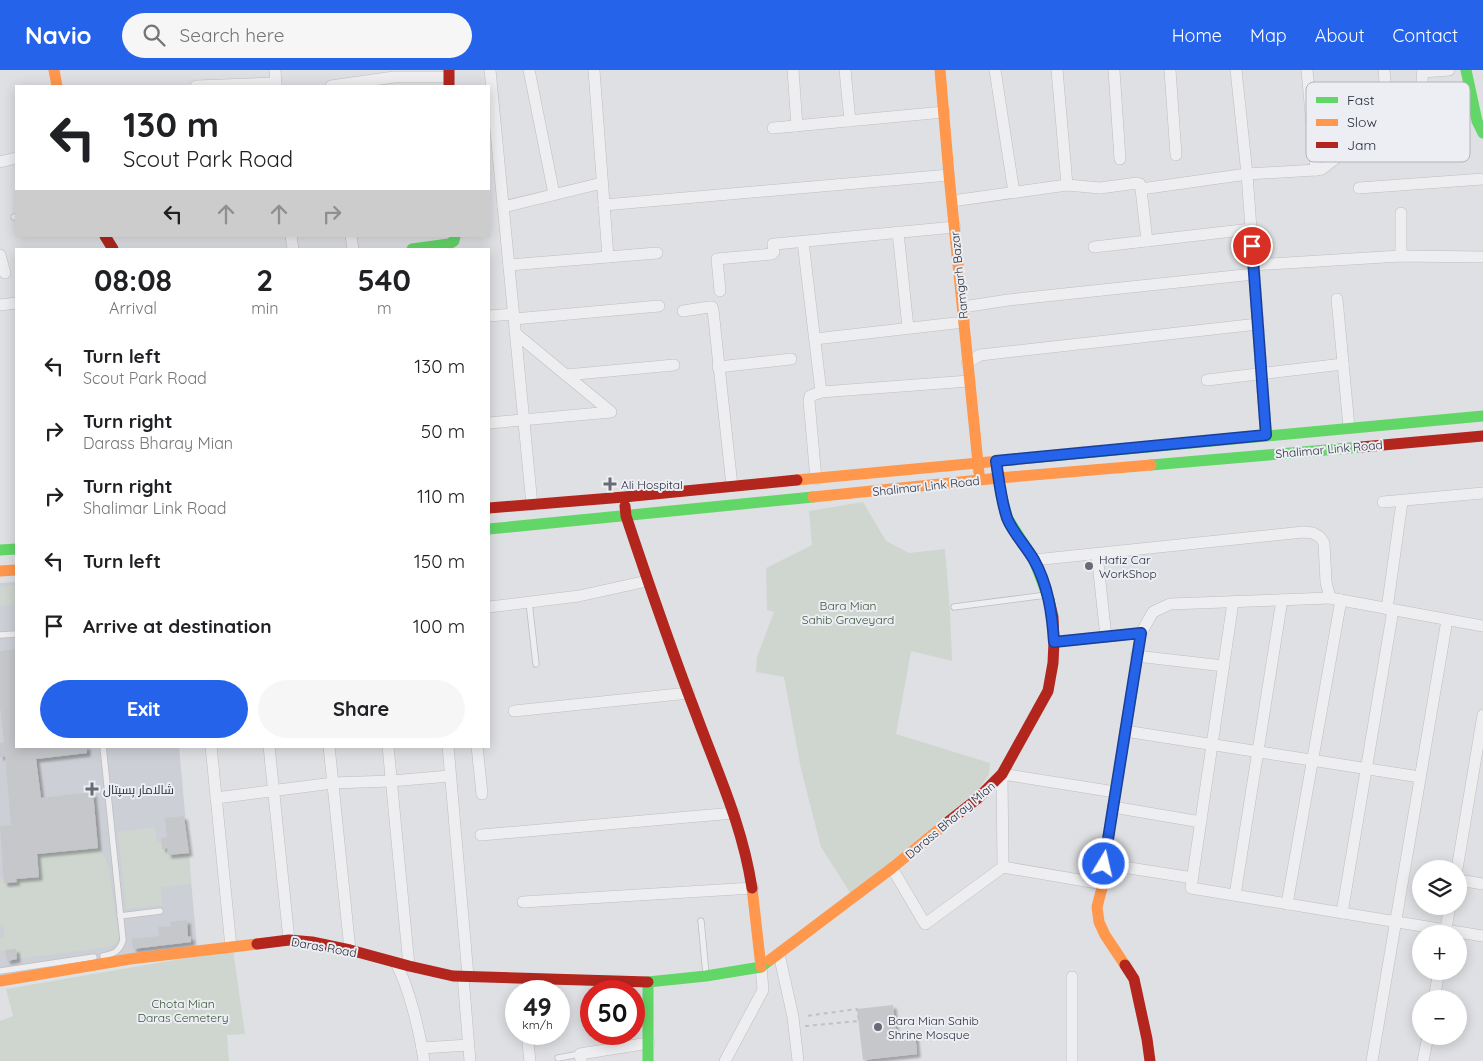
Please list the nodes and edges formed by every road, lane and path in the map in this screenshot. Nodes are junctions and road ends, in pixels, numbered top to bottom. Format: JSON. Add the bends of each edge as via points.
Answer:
{"nodes":[{"id":1,"x":54,"y":70,"type":"edge"},
{"id":2,"x":275,"y":70,"type":"edge"},
{"id":3,"x":490,"y":70,"type":"edge"},
{"id":4,"x":529,"y":70,"type":"edge"},
{"id":5,"x":594,"y":70,"type":"edge"},
{"id":6,"x":793,"y":70,"type":"edge"},
{"id":7,"x":845,"y":70,"type":"edge"},
{"id":8,"x":940,"y":70,"type":"edge"},
{"id":9,"x":995,"y":70,"type":"edge"},
{"id":10,"x":1057,"y":70,"type":"edge"},
{"id":11,"x":1117,"y":70,"type":"edge"},
{"id":12,"x":1170,"y":70,"type":"edge"},
{"id":13,"x":1236,"y":70,"type":"edge"},
{"id":14,"x":1449,"y":70,"type":"edge"},
{"id":15,"x":1423,"y":71,"type":"edge"},
{"id":16,"x":449,"y":78,"type":"edge"},
{"id":17,"x":383,"y":82,"type":"edge"},
{"id":18,"x":56,"y":85,"type":"edge"},
{"id":19,"x":276,"y":85,"type":"edge"},
{"id":20,"x":344,"y":85,"type":"edge"},
{"id":21,"x":1470,"y":87,"type":"edge"},
{"id":22,"x":944,"y":112,"type":"junction"},
{"id":23,"x":850,"y":121,"type":"junction"},
{"id":24,"x":797,"y":126,"type":"junction"},
{"id":25,"x":773,"y":128,"type":"dead end"},
{"id":26,"x":1483,"y":133,"type":"edge"},
{"id":27,"x":1176,"y":155,"type":"dead end"},
{"id":28,"x":15,"y":158,"type":"edge"},
{"id":29,"x":1120,"y":159,"type":"dead end"},
{"id":30,"x":0,"y":162,"type":"edge"},
{"id":31,"x":1315,"y":162,"type":"edge"},
{"id":32,"x":1331,"y":162,"type":"edge"},
{"id":33,"x":1316,"y":170,"type":"junction"},
{"id":34,"x":1246,"y":174,"type":"junction"},
{"id":35,"x":949,"y":175,"type":"junction"},
{"id":36,"x":1483,"y":178,"type":"edge"},
{"id":37,"x":602,"y":183,"type":"junction"},
{"id":38,"x":1067,"y":185,"type":"junction"},
{"id":39,"x":1359,"y":188,"type":"dead end"},
{"id":40,"x":1141,"y":189,"type":"junction"},
{"id":41,"x":1014,"y":193,"type":"junction"},
{"id":42,"x":554,"y":194,"type":"junction"},
{"id":43,"x":952,"y":201,"type":"junction"},
{"id":44,"x":604,"y":205,"type":"junction"},
{"id":45,"x":503,"y":207,"type":"junction"},
{"id":46,"x":1401,"y":213,"type":"dead end"},
{"id":47,"x":954,"y":227,"type":"junction"},
{"id":48,"x":1250,"y":228,"type":"junction"},
{"id":49,"x":898,"y":232,"type":"junction"},
{"id":50,"x":455,"y":237,"type":"edge"},
{"id":51,"x":1146,"y":241,"type":"junction"},
{"id":52,"x":803,"y":242,"type":"junction"},
{"id":53,"x":1094,"y":247,"type":"dead end"},
{"id":54,"x":419,"y":248,"type":"edge"},
{"id":55,"x":657,"y":253,"type":"dead end"},
{"id":56,"x":0,"y":255,"type":"edge"},
{"id":57,"x":1401,"y":256,"type":"junction"},
{"id":58,"x":608,"y":257,"type":"junction"},
{"id":59,"x":1483,"y":257,"type":"edge"},
{"id":60,"x":509,"y":265,"type":"junction"},
{"id":61,"x":1254,"y":269,"type":"junction"},
{"id":62,"x":5,"y":273,"type":"dead end"},
{"id":63,"x":720,"y":291,"type":"dead end"},
{"id":64,"x":1338,"y":299,"type":"dead end"},
{"id":65,"x":15,"y":302,"type":"edge"},
{"id":66,"x":0,"y":305,"type":"edge"},
{"id":67,"x":659,"y":306,"type":"dead end"},
{"id":68,"x":963,"y":307,"type":"junction"},
{"id":69,"x":683,"y":310,"type":"dead end"},
{"id":70,"x":490,"y":316,"type":"edge"},
{"id":71,"x":514,"y":316,"type":"junction"},
{"id":72,"x":964,"y":322,"type":"junction"},
{"id":73,"x":1258,"y":324,"type":"junction"},
{"id":74,"x":908,"y":328,"type":"junction"},
{"id":75,"x":515,"y":333,"type":"junction"},
{"id":76,"x":815,"y":340,"type":"junction"},
{"id":77,"x":791,"y":359,"type":"dead end"},
{"id":78,"x":967,"y":362,"type":"junction"},
{"id":79,"x":1343,"y":364,"type":"junction"},
{"id":80,"x":674,"y":365,"type":"dead end"},
{"id":81,"x":718,"y":367,"type":"junction"},
{"id":82,"x":1262,"y":373,"type":"junction"},
{"id":83,"x":566,"y":375,"type":"junction"},
{"id":84,"x":1206,"y":380,"type":"dead end"},
{"id":85,"x":969,"y":381,"type":"junction"},
{"id":86,"x":821,"y":392,"type":"junction"},
{"id":87,"x":1483,"y":416,"type":"edge"},
{"id":88,"x":524,"y":421,"type":"junction"},
{"id":89,"x":490,"y":423,"type":"edge"},
{"id":90,"x":1349,"y":427,"type":"junction"},
{"id":91,"x":1266,"y":435,"type":"junction"},
{"id":92,"x":1483,"y":436,"type":"edge"},
{"id":93,"x":996,"y":461,"type":"junction"},
{"id":94,"x":978,"y":463,"type":"junction"},
{"id":95,"x":999,"y":478,"type":"junction"},
{"id":96,"x":816,"y":479,"type":"junction"},
{"id":97,"x":980,"y":480,"type":"junction"},
{"id":98,"x":732,"y":486,"type":"junction"},
{"id":99,"x":1483,"y":493,"type":"edge"},
{"id":100,"x":624,"y":497,"type":"junction"},
{"id":101,"x":1383,"y":502,"type":"dead end"},
{"id":102,"x":1402,"y":502,"type":"junction"},
{"id":103,"x":532,"y":505,"type":"junction"},
{"id":104,"x":490,"y":508,"type":"edge"},
{"id":105,"x":626,"y":516,"type":"junction"},
{"id":106,"x":490,"y":529,"type":"edge"},
{"id":107,"x":15,"y":549,"type":"edge"},
{"id":108,"x":0,"y":550,"type":"edge"},
{"id":109,"x":1097,"y":554,"type":"junction"},
{"id":110,"x":1034,"y":560,"type":"junction"},
{"id":111,"x":15,"y":570,"type":"edge"},
{"id":112,"x":0,"y":571,"type":"edge"},
{"id":113,"x":648,"y":581,"type":"junction"},
{"id":114,"x":1048,"y":595,"type":"junction"},
{"id":115,"x":1336,"y":599,"type":"junction"},
{"id":116,"x":1282,"y":600,"type":"junction"},
{"id":117,"x":528,"y":602,"type":"junction"},
{"id":118,"x":1233,"y":602,"type":"junction"},
{"id":119,"x":490,"y":607,"type":"edge"},
{"id":120,"x":954,"y":607,"type":"dead end"},
{"id":121,"x":1390,"y":609,"type":"junction"},
{"id":122,"x":1447,"y":620,"type":"junction"},
{"id":123,"x":1483,"y":626,"type":"edge"},
{"id":124,"x":1141,"y":633,"type":"junction"},
{"id":125,"x":15,"y":634,"type":"edge"},
{"id":126,"x":0,"y":635,"type":"edge"},
{"id":127,"x":1106,"y":637,"type":"junction"},
{"id":128,"x":1054,"y":642,"type":"junction"},
{"id":129,"x":1136,"y":656,"type":"junction"},
{"id":130,"x":536,"y":664,"type":"dead end"},
{"id":131,"x":1224,"y":666,"type":"junction"},
{"id":132,"x":688,"y":693,"type":"junction"},
{"id":133,"x":514,"y":711,"type":"dead end"},
{"id":134,"x":1483,"y":715,"type":"edge"},
{"id":135,"x":1124,"y":731,"type":"junction"},
{"id":136,"x":1212,"y":744,"type":"junction"},
{"id":137,"x":103,"y":748,"type":"edge"},
{"id":138,"x":211,"y":748,"type":"edge"},
{"id":139,"x":269,"y":748,"type":"edge"},
{"id":140,"x":329,"y":748,"type":"edge"},
{"id":141,"x":388,"y":748,"type":"edge"},
{"id":142,"x":448,"y":748,"type":"edge"},
{"id":143,"x":477,"y":748,"type":"edge"},
{"id":144,"x":1258,"y":751,"type":"junction"},
{"id":145,"x":1312,"y":760,"type":"junction"},
{"id":146,"x":1366,"y":768,"type":"junction"},
{"id":147,"x":1002,"y":774,"type":"junction"},
{"id":148,"x":1478,"y":774,"type":"edge"},
{"id":149,"x":450,"y":776,"type":"junction"},
{"id":150,"x":1420,"y":777,"type":"junction"},
{"id":151,"x":391,"y":781,"type":"junction"},
{"id":152,"x":333,"y":783,"type":"junction"},
{"id":153,"x":274,"y":791,"type":"junction"},
{"id":154,"x":1115,"y":792,"type":"junction"},
{"id":155,"x":482,"y":794,"type":"dead end"},
{"id":156,"x":216,"y":798,"type":"junction"},
{"id":157,"x":1113,"y":807,"type":"junction"},
{"id":158,"x":734,"y":813,"type":"junction"},
{"id":159,"x":1201,"y":822,"type":"junction"},
{"id":160,"x":481,"y":835,"type":"dead end"},
{"id":161,"x":1459,"y":860,"type":"edge"},
{"id":162,"x":1104,"y":864,"type":"junction"},
{"id":163,"x":1003,"y":867,"type":"junction"},
{"id":164,"x":892,"y":868,"type":"junction"},
{"id":165,"x":1193,"y":878,"type":"junction"},
{"id":166,"x":1467,"y":881,"type":"edge"},
{"id":167,"x":1103,"y":884,"type":"junction"},
{"id":168,"x":1483,"y":884,"type":"edge"},
{"id":169,"x":753,"y":888,"type":"junction"},
{"id":170,"x":1235,"y":895,"type":"junction"},
{"id":171,"x":523,"y":902,"type":"dead end"},
{"id":172,"x":1287,"y":904,"type":"junction"},
{"id":173,"x":160,"y":911,"type":"dead end"},
{"id":174,"x":1342,"y":913,"type":"junction"},
{"id":175,"x":120,"y":916,"type":"junction"},
{"id":176,"x":701,"y":921,"type":"dead end"},
{"id":177,"x":1396,"y":922,"type":"junction"},
{"id":178,"x":1412,"y":925,"type":"edge"},
{"id":179,"x":1467,"y":934,"type":"edge"},
{"id":180,"x":1483,"y":936,"type":"edge"},
{"id":181,"x":289,"y":940,"type":"junction"},
{"id":182,"x":230,"y":947,"type":"junction"},
{"id":183,"x":350,"y":950,"type":"junction"},
{"id":184,"x":776,"y":957,"type":"junction"},
{"id":185,"x":396,"y":962,"type":"junction"},
{"id":186,"x":409,"y":966,"type":"junction"},
{"id":187,"x":761,"y":967,"type":"junction"},
{"id":188,"x":0,"y":971,"type":"edge"},
{"id":189,"x":465,"y":976,"type":"junction"},
{"id":190,"x":706,"y":976,"type":"junction"},
{"id":191,"x":1072,"y":977,"type":"dead end"},
{"id":192,"x":522,"y":979,"type":"joint"},
{"id":193,"x":0,"y":981,"type":"edge"},
{"id":194,"x":648,"y":982,"type":"junction"},
{"id":195,"x":794,"y":1022,"type":"junction"},
{"id":196,"x":649,"y":1043,"type":"junction"},
{"id":197,"x":468,"y":1045,"type":"junction"},
{"id":198,"x":528,"y":1045,"type":"edge"},
{"id":199,"x":1427,"y":1045,"type":"edge"},
{"id":200,"x":422,"y":1048,"type":"junction"},
{"id":201,"x":558,"y":1058,"type":"dead end"},
{"id":202,"x":580,"y":1058,"type":"edge"},
{"id":203,"x":424,"y":1061,"type":"edge"},
{"id":204,"x":470,"y":1061,"type":"edge"},
{"id":205,"x":530,"y":1061,"type":"edge"},
{"id":206,"x":648,"y":1061,"type":"edge"},
{"id":207,"x":725,"y":1061,"type":"edge"},
{"id":208,"x":798,"y":1061,"type":"edge"},
{"id":209,"x":1072,"y":1061,"type":"edge"},
{"id":210,"x":1150,"y":1061,"type":"edge"},
{"id":211,"x":1372,"y":1061,"type":"edge"},
{"id":212,"x":1424,"y":1061,"type":"edge"}],
"edges":[{"from":1,"to":18,"type":"street"},
{"from":2,"to":19,"type":"street"},
{"from":3,"to":45,"type":"street"},
{"from":4,"to":42,"type":"street"},
{"from":5,"to":37,"type":"street"},
{"from":6,"to":24,"type":"street"},
{"from":7,"to":23,"type":"street"},
{"from":8,"to":22,"type":"street","name":"Ramgarh Bazar"},
{"from":9,"to":41,"type":"street"},
{"from":10,"to":38,"type":"street"},
{"from":11,"to":29,"type":"street"},
{"from":12,"to":27,"type":"street"},
{"from":13,"to":34,"type":"street"},
{"from":14,"to":15,"type":"street"},
{"from":16,"to":17,"type":"street","via":[[394,76]]},
{"from":17,"to":20,"type":"street"},
{"from":21,"to":26,"type":"street"},
{"from":22,"to":23,"type":"street"},
{"from":22,"to":35,"type":"street","name":"Ramgarh Bazar"},
{"from":23,"to":24,"type":"street"},
{"from":24,"to":25,"type":"street"},
{"from":28,"to":30,"type":"street"},
{"from":31,"to":33,"type":"street"},
{"from":32,"to":33,"type":"street"},
{"from":33,"to":34,"type":"street"},
{"from":34,"to":40,"type":"street"},
{"from":34,"to":48,"type":"street"},
{"from":35,"to":43,"type":"street","name":"Ramgarh Bazar"},
{"from":35,"to":44,"type":"street"},
{"from":36,"to":39,"type":"street"},
{"from":37,"to":42,"type":"street"},
{"from":37,"to":44,"type":"street"},
{"from":38,"to":40,"type":"street","via":[[1100,188],[1137,183]]},
{"from":38,"to":41,"type":"street"},
{"from":40,"to":51,"type":"street"},
{"from":41,"to":43,"type":"street"},
{"from":42,"to":45,"type":"street"},
{"from":43,"to":47,"type":"street","name":"Ramgarh Bazar"},
{"from":44,"to":58,"type":"street"},
{"from":45,"to":60,"type":"street"},
{"from":46,"to":57,"type":"street"},
{"from":47,"to":49,"type":"street"},
{"from":47,"to":68,"type":"street","name":"Ramgarh Bazar"},
{"from":48,"to":51,"type":"street"},
{"from":48,"to":61,"type":"street"},
{"from":49,"to":52,"type":"street"},
{"from":49,"to":74,"type":"street"},
{"from":50,"to":54,"type":"street","via":[[449,244]]},
{"from":51,"to":53,"type":"street"},
{"from":52,"to":63,"type":"street","via":[[773,244],[772,254],[717,259]]},
{"from":52,"to":76,"type":"street"},
{"from":55,"to":58,"type":"street"},
{"from":56,"to":62,"type":"street"},
{"from":57,"to":59,"type":"street"},
{"from":57,"to":61,"type":"street"},
{"from":58,"to":60,"type":"street"},
{"from":60,"to":71,"type":"street"},
{"from":61,"to":68,"type":"street"},
{"from":61,"to":73,"type":"street"},
{"from":64,"to":79,"type":"street"},
{"from":65,"to":66,"type":"street"},
{"from":67,"to":71,"type":"street"},
{"from":68,"to":72,"type":"street","name":"Ramgarh Bazar"},
{"from":69,"to":81,"type":"street","via":[[712,307]]},
{"from":70,"to":71,"type":"street"},
{"from":71,"to":75,"type":"street"},
{"from":72,"to":74,"type":"street"},
{"from":72,"to":78,"type":"street","name":"Ramgarh Bazar"},
{"from":73,"to":78,"type":"street","via":[[980,355]]},
{"from":73,"to":82,"type":"street"},
{"from":74,"to":76,"type":"street"},
{"from":75,"to":83,"type":"street"},
{"from":75,"to":88,"type":"street"},
{"from":76,"to":86,"type":"street"},
{"from":77,"to":81,"type":"street"},
{"from":78,"to":85,"type":"street","name":"Ramgarh Bazar"},
{"from":79,"to":82,"type":"street"},
{"from":79,"to":90,"type":"street"},
{"from":80,"to":83,"type":"street"},
{"from":81,"to":98,"type":"street"},
{"from":82,"to":84,"type":"street"},
{"from":82,"to":91,"type":"street"},
{"from":83,"to":88,"type":"street","via":[[611,412]]},
{"from":85,"to":86,"type":"street"},
{"from":85,"to":94,"type":"street","name":"Ramgarh Bazar"},
{"from":86,"to":96,"type":"street","via":[[810,396],[809,401]]},
{"from":87,"to":90,"type":"street","name":"Shalimar Link Road"},
{"from":88,"to":89,"type":"street"},
{"from":88,"to":103,"type":"street"},
{"from":90,"to":91,"type":"street","name":"Shalimar Link Road"},
{"from":91,"to":93,"type":"street","name":"Shalimar Link Road"},
{"from":92,"to":95,"type":"street","name":"Shalimar Link Road"},
{"from":93,"to":94,"type":"street","name":"Shalimar Link Road"},
{"from":93,"to":95,"type":"street","name":"Darass Bharay Mian"},
{"from":94,"to":96,"type":"street","name":"Shalimar Link Road"},
{"from":94,"to":97,"type":"street","name":"Ramgarh Bazar"},
{"from":95,"to":97,"type":"street","name":"Shalimar Link Road"},
{"from":95,"to":110,"type":"street","name":"Darass Bharay Mian","via":[[1008,519]]},
{"from":96,"to":98,"type":"street","name":"Shalimar Link Road"},
{"from":97,"to":105,"type":"street","name":"Shalimar Link Road"},
{"from":98,"to":100,"type":"street","name":"Shalimar Link Road"},
{"from":99,"to":102,"type":"street"},
{"from":100,"to":103,"type":"street","name":"Shalimar Link Road"},
{"from":100,"to":105,"type":"street"},
{"from":101,"to":102,"type":"street"},
{"from":102,"to":121,"type":"street"},
{"from":103,"to":104,"type":"street","name":"Shalimar Link Road"},
{"from":105,"to":106,"type":"street","name":"Shalimar Link Road"},
{"from":105,"to":113,"type":"street"},
{"from":107,"to":108,"type":"street"},
{"from":109,"to":110,"type":"street"},
{"from":109,"to":115,"type":"street","via":[[1313,533],[1324,543],[1326,582]]},
{"from":109,"to":127,"type":"street"},
{"from":110,"to":114,"type":"street","name":"Darass Bharay Mian"},
{"from":111,"to":112,"type":"street"},
{"from":113,"to":117,"type":"street","via":[[579,596]]},
{"from":113,"to":132,"type":"street"},
{"from":114,"to":120,"type":"lane"},
{"from":114,"to":128,"type":"street","name":"Darass Bharay Mian"},
{"from":115,"to":116,"type":"street"},
{"from":115,"to":121,"type":"street"},
{"from":115,"to":145,"type":"street"},
{"from":116,"to":118,"type":"street"},
{"from":116,"to":144,"type":"street"},
{"from":117,"to":119,"type":"street"},
{"from":117,"to":130,"type":"lane"},
{"from":118,"to":124,"type":"street","via":[[1170,604],[1153,612]]},
{"from":118,"to":131,"type":"street"},
{"from":121,"to":122,"type":"street"},
{"from":121,"to":146,"type":"street"},
{"from":122,"to":123,"type":"street"},
{"from":122,"to":150,"type":"street"},
{"from":124,"to":127,"type":"street"},
{"from":124,"to":129,"type":"street"},
{"from":125,"to":126,"type":"lane"},
{"from":127,"to":128,"type":"street"},
{"from":128,"to":147,"type":"street","name":"Darass Bharay Mian","via":[[1048,691]]},
{"from":129,"to":131,"type":"street"},
{"from":129,"to":135,"type":"street"},
{"from":131,"to":136,"type":"street"},
{"from":132,"to":133,"type":"street"},
{"from":132,"to":158,"type":"street"},
{"from":134,"to":148,"type":"street"},
{"from":135,"to":136,"type":"street"},
{"from":135,"to":154,"type":"street"},
{"from":136,"to":144,"type":"street"},
{"from":136,"to":159,"type":"street"},
{"from":137,"to":175,"type":"lane"},
{"from":138,"to":156,"type":"street"},
{"from":139,"to":153,"type":"street"},
{"from":140,"to":152,"type":"street"},
{"from":141,"to":151,"type":"street"},
{"from":142,"to":149,"type":"street"},
{"from":143,"to":155,"type":"street"},
{"from":144,"to":145,"type":"street"},
{"from":144,"to":170,"type":"street"},
{"from":145,"to":146,"type":"street"},
{"from":145,"to":172,"type":"street"},
{"from":146,"to":150,"type":"street"},
{"from":146,"to":174,"type":"street"},
{"from":147,"to":154,"type":"street"},
{"from":147,"to":163,"type":"street"},
{"from":147,"to":164,"type":"street","name":"Darass Bharay Mian","via":[[977,799]]},
{"from":148,"to":161,"type":"street"},
{"from":149,"to":151,"type":"street"},
{"from":149,"to":189,"type":"street"},
{"from":150,"to":177,"type":"street"},
{"from":151,"to":152,"type":"street"},
{"from":151,"to":186,"type":"street"},
{"from":152,"to":153,"type":"street"},
{"from":152,"to":183,"type":"street"},
{"from":153,"to":156,"type":"street"},
{"from":153,"to":181,"type":"street"},
{"from":154,"to":157,"type":"street"},
{"from":156,"to":182,"type":"street"},
{"from":157,"to":159,"type":"street"},
{"from":157,"to":162,"type":"street"},
{"from":158,"to":160,"type":"street"},
{"from":158,"to":169,"type":"street"},
{"from":159,"to":165,"type":"street"},
{"from":162,"to":165,"type":"street"},
{"from":162,"to":167,"type":"street"},
{"from":163,"to":164,"type":"street","via":[[925,924]]},
{"from":163,"to":167,"type":"street"},
{"from":164,"to":184,"type":"street","name":"Darass Bharay Mian"},
{"from":165,"to":170,"type":"street","via":[[1191,888]]},
{"from":166,"to":168,"type":"street"},
{"from":167,"to":210,"type":"street","via":[[1098,907],[1099,922],[1134,979]]},
{"from":169,"to":171,"type":"street"},
{"from":169,"to":187,"type":"street"},
{"from":170,"to":172,"type":"street"},
{"from":172,"to":174,"type":"street"},
{"from":173,"to":175,"type":"lane"},
{"from":174,"to":177,"type":"street"},
{"from":175,"to":188,"type":"lane","via":[[123,940],[117,951]]},
{"from":176,"to":190,"type":"lane"},
{"from":177,"to":178,"type":"street"},
{"from":177,"to":211,"type":"street"},
{"from":179,"to":180,"type":"street"},
{"from":181,"to":182,"type":"street","name":"Daras Road"},
{"from":181,"to":183,"type":"street","name":"Daras Road"},
{"from":182,"to":193,"type":"street","name":"Daras Road","via":[[130,959]]},
{"from":183,"to":185,"type":"street","name":"Daras Road"},
{"from":184,"to":187,"type":"street","name":"Darass Bharay Mian"},
{"from":184,"to":195,"type":"street"},
{"from":185,"to":186,"type":"street","name":"Daras Road"},
{"from":185,"to":200,"type":"street"},
{"from":186,"to":189,"type":"street","name":"Daras Road"},
{"from":187,"to":190,"type":"street","name":"Daras Road"},
{"from":187,"to":207,"type":"street","via":[[763,990]]},
{"from":189,"to":192,"type":"street","name":"Daras Road"},
{"from":189,"to":197,"type":"street"},
{"from":190,"to":194,"type":"street","name":"Daras Road"},
{"from":191,"to":209,"type":"street"},
{"from":192,"to":194,"type":"street","name":"Daras Road"},
{"from":194,"to":196,"type":"street"},
{"from":195,"to":195,"type":"path","via":[[857,1009],[859,1021]]},
{"from":195,"to":208,"type":"street"},
{"from":196,"to":202,"type":"street"},
{"from":196,"to":206,"type":"street"},
{"from":197,"to":200,"type":"street"},
{"from":197,"to":204,"type":"street"},
{"from":198,"to":205,"type":"street"},
{"from":199,"to":212,"type":"street"},
{"from":200,"to":203,"type":"street"},
{"from":201,"to":202,"type":"lane"}]}
